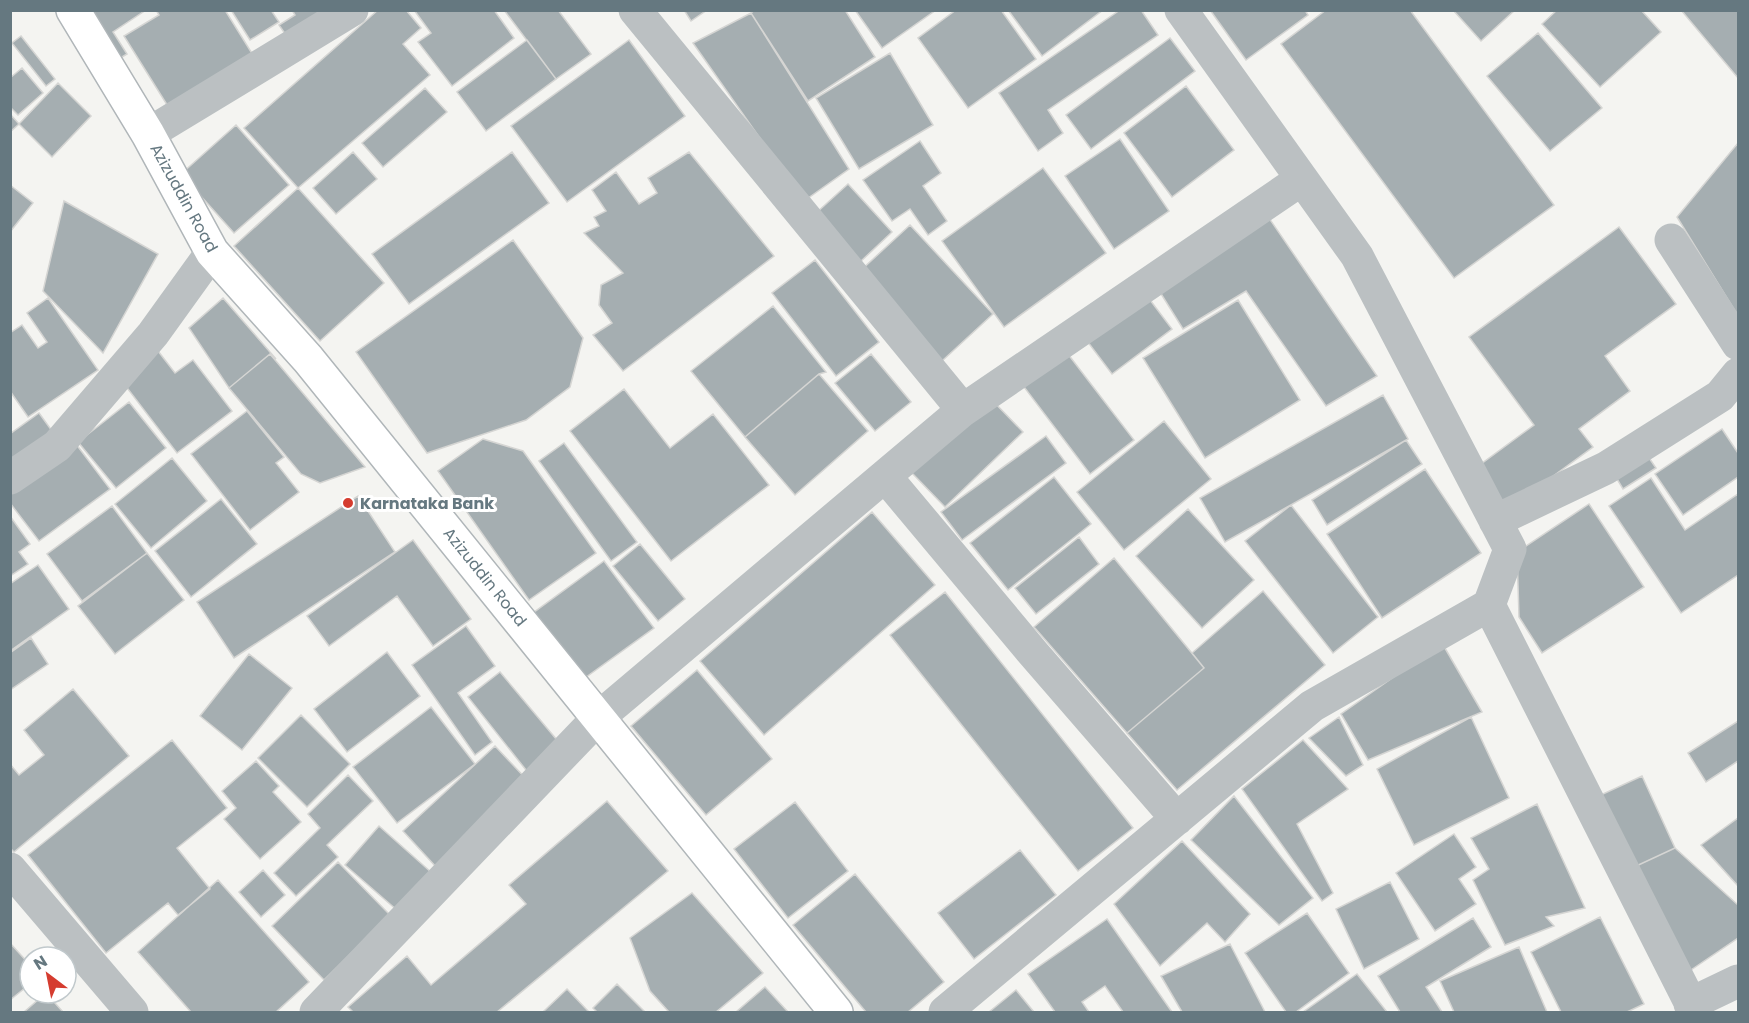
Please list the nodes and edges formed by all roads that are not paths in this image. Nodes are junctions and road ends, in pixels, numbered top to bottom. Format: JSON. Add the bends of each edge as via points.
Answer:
{"nodes":[{"id":1,"x":74,"y":10,"type":"edge"},
{"id":2,"x":352,"y":10,"type":"edge"},
{"id":3,"x":635,"y":10,"type":"edge"},
{"id":4,"x":1181,"y":10,"type":"edge"},
{"id":5,"x":148,"y":134,"type":"junction"},
{"id":6,"x":1302,"y":179,"type":"junction"},
{"id":7,"x":1671,"y":240,"type":"dead end"},
{"id":8,"x":212,"y":252,"type":"junction"},
{"id":9,"x":1738,"y":344,"type":"edge"},
{"id":10,"x":1738,"y":375,"type":"edge"},
{"id":11,"x":963,"y":410,"type":"junction"},
{"id":12,"x":885,"y":476,"type":"junction"},
{"id":13,"x":10,"y":478,"type":"edge"},
{"id":14,"x":1495,"y":521,"type":"junction"},
{"id":15,"x":1489,"y":604,"type":"junction"},
{"id":16,"x":598,"y":718,"type":"junction"},
{"id":17,"x":1177,"y":819,"type":"junction"},
{"id":18,"x":10,"y":869,"type":"edge"},
{"id":19,"x":1738,"y":981,"type":"edge"},
{"id":20,"x":1692,"y":1008,"type":"edge"},
{"id":21,"x":132,"y":1012,"type":"edge"},
{"id":22,"x":316,"y":1012,"type":"edge"},
{"id":23,"x":836,"y":1012,"type":"edge"},
{"id":24,"x":945,"y":1012,"type":"edge"}],
"edges":[{"from":1,"to":5,"type":"street","name":"Azizuddin Road"},
{"from":2,"to":5,"type":"street"},
{"from":3,"to":11,"type":"street"},
{"from":4,"to":6,"type":"street"},
{"from":5,"to":8,"type":"street","name":"Azizuddin Road"},
{"from":6,"to":11,"type":"street"},
{"from":6,"to":14,"type":"street","via":[[1357,256]]},
{"from":7,"to":9,"type":"street"},
{"from":8,"to":13,"type":"street","via":[[153,334],[57,446]]},
{"from":8,"to":16,"type":"street","name":"Azizuddin Road","via":[[308,358]]},
{"from":10,"to":14,"type":"street","via":[[1720,396],[1606,468]]},
{"from":11,"to":12,"type":"street"},
{"from":12,"to":16,"type":"street"},
{"from":12,"to":17,"type":"street"},
{"from":14,"to":15,"type":"street","via":[[1510,549]]},
{"from":15,"to":17,"type":"street","via":[[1312,706]]},
{"from":15,"to":20,"type":"street"},
{"from":16,"to":22,"type":"street"},
{"from":16,"to":23,"type":"street","name":"Azizuddin Road"},
{"from":17,"to":24,"type":"street"},
{"from":18,"to":21,"type":"street"},
{"from":19,"to":20,"type":"street"}]}
